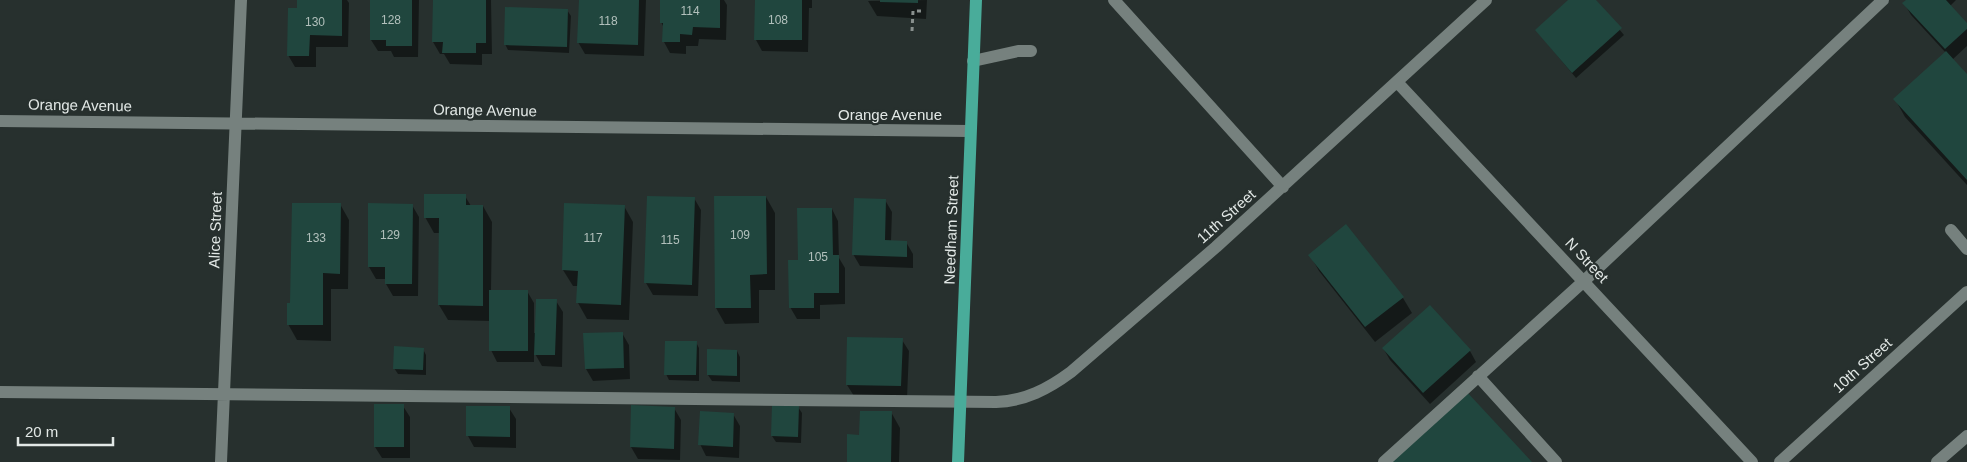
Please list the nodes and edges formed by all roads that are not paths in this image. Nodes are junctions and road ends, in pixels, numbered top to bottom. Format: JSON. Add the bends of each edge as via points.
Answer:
{"nodes":[{"id":1,"x":241,"y":0,"type":"edge"},
{"id":2,"x":976,"y":0,"type":"edge"},
{"id":3,"x":1114,"y":0,"type":"edge"},
{"id":4,"x":1486,"y":0,"type":"edge"},
{"id":5,"x":1883,"y":0,"type":"edge"},
{"id":6,"x":1031,"y":51,"type":"dead end"},
{"id":7,"x":973,"y":61,"type":"junction"},
{"id":8,"x":1396,"y":82,"type":"junction"},
{"id":9,"x":0,"y":121,"type":"edge"},
{"id":10,"x":236,"y":123,"type":"junction"},
{"id":11,"x":970,"y":130,"type":"junction"},
{"id":12,"x":1283,"y":187,"type":"junction"},
{"id":13,"x":1950,"y":230,"type":"dead end"},
{"id":14,"x":1967,"y":248,"type":"edge"},
{"id":15,"x":1584,"y":281,"type":"junction"},
{"id":16,"x":1967,"y":292,"type":"edge"},
{"id":17,"x":1478,"y":376,"type":"junction"},
{"id":18,"x":0,"y":392,"type":"edge"},
{"id":19,"x":224,"y":394,"type":"junction"},
{"id":20,"x":961,"y":401,"type":"junction"},
{"id":21,"x":1967,"y":436,"type":"edge"},
{"id":22,"x":221,"y":462,"type":"edge"},
{"id":23,"x":958,"y":462,"type":"edge"},
{"id":24,"x":1384,"y":462,"type":"edge"},
{"id":25,"x":1556,"y":462,"type":"edge"},
{"id":26,"x":1752,"y":462,"type":"edge"},
{"id":27,"x":1780,"y":462,"type":"edge"},
{"id":28,"x":1937,"y":462,"type":"edge"}],
"edges":[{"from":1,"to":10,"type":"street","name":"Alice Street"},
{"from":2,"to":7,"type":"main road","name":"Needham Street"},
{"from":3,"to":12,"type":"street"},
{"from":4,"to":8,"type":"street","name":"11th Street"},
{"from":5,"to":15,"type":"street"},
{"from":6,"to":7,"type":"street"},
{"from":7,"to":11,"type":"main road","name":"Needham Street"},
{"from":8,"to":12,"type":"street","name":"11th Street"},
{"from":8,"to":15,"type":"street","name":"N Street"},
{"from":9,"to":10,"type":"street","name":"Orange Avenue"},
{"from":10,"to":11,"type":"street","name":"Orange Avenue"},
{"from":10,"to":19,"type":"street","name":"Alice Street"},
{"from":11,"to":20,"type":"main road","name":"Needham Street"},
{"from":12,"to":20,"type":"street","name":"11th Street","via":[[1051,386],[1014,401]]},
{"from":13,"to":14,"type":"street"},
{"from":15,"to":17,"type":"street"},
{"from":15,"to":26,"type":"street","name":"N Street"},
{"from":16,"to":27,"type":"street","name":"10th Street"},
{"from":17,"to":24,"type":"street"},
{"from":17,"to":25,"type":"street"},
{"from":18,"to":19,"type":"street","name":"11th Street"},
{"from":19,"to":20,"type":"street","name":"11th Street"},
{"from":19,"to":22,"type":"street","name":"Alice Street"},
{"from":20,"to":23,"type":"main road","name":"Needham Street"},
{"from":21,"to":28,"type":"street"}]}
